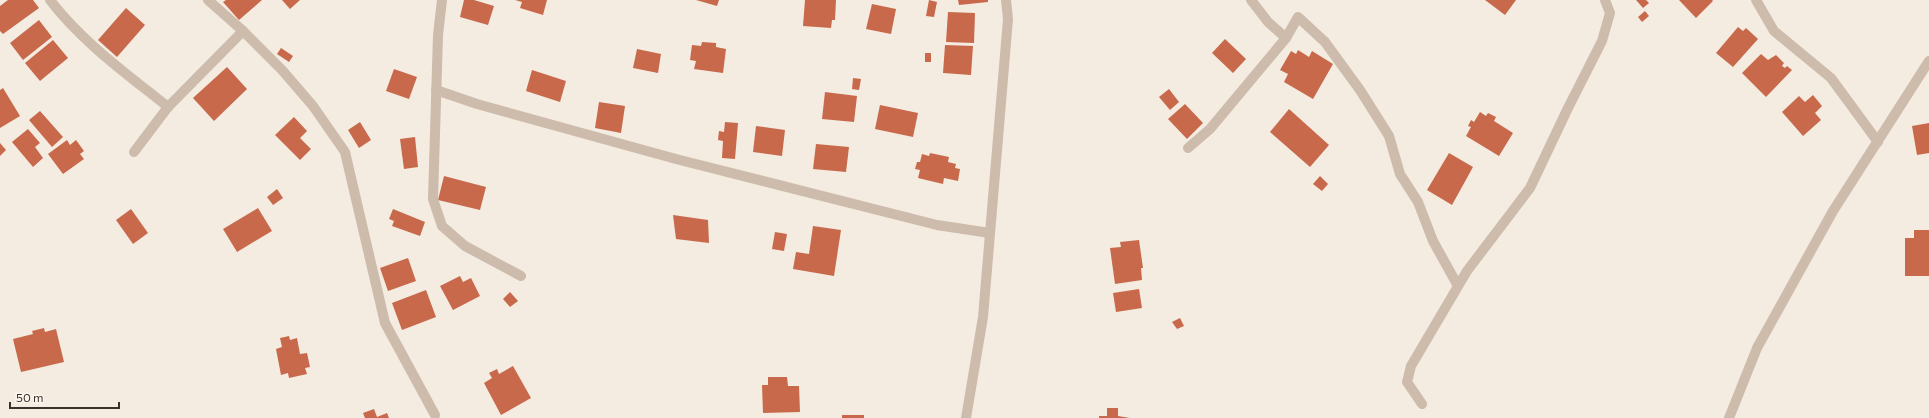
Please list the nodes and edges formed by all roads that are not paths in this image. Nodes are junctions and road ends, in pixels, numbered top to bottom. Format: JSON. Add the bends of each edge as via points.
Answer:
{"nodes":[{"id":1,"x":50,"y":0,"type":"edge"},
{"id":2,"x":208,"y":0,"type":"edge"},
{"id":3,"x":442,"y":0,"type":"edge"},
{"id":4,"x":1006,"y":0,"type":"edge"},
{"id":5,"x":1251,"y":0,"type":"edge"},
{"id":6,"x":1605,"y":0,"type":"edge"},
{"id":7,"x":1756,"y":0,"type":"edge"},
{"id":8,"x":243,"y":31,"type":"junction"},
{"id":9,"x":1286,"y":38,"type":"junction"},
{"id":10,"x":1929,"y":61,"type":"edge"},
{"id":11,"x":436,"y":90,"type":"junction"},
{"id":12,"x":168,"y":107,"type":"junction"},
{"id":13,"x":1878,"y":142,"type":"junction"},
{"id":14,"x":1188,"y":148,"type":"dead end"},
{"id":15,"x":134,"y":152,"type":"dead end"},
{"id":16,"x":990,"y":233,"type":"junction"},
{"id":17,"x":521,"y":276,"type":"dead end"},
{"id":18,"x":1458,"y":286,"type":"junction"},
{"id":19,"x":1422,"y":404,"type":"dead end"},
{"id":20,"x":436,"y":415,"type":"dead end"},
{"id":21,"x":966,"y":418,"type":"edge"},
{"id":22,"x":1728,"y":418,"type":"edge"}],
"edges":[{"from":1,"to":12,"type":"street","via":[[63,17],[105,56]]},
{"from":2,"to":8,"type":"street"},
{"from":3,"to":11,"type":"street"},
{"from":4,"to":16,"type":"street","via":[[1008,19]]},
{"from":5,"to":9,"type":"street","via":[[1268,22]]},
{"from":6,"to":18,"type":"street","via":[[1610,13],[1602,41],[1530,188]]},
{"from":7,"to":13,"type":"street","via":[[1774,31],[1830,78]]},
{"from":8,"to":12,"type":"street"},
{"from":8,"to":20,"type":"street","via":[[313,106],[345,152],[385,323]]},
{"from":9,"to":14,"type":"street","via":[[1210,129]]},
{"from":9,"to":18,"type":"street","via":[[1298,17],[1326,42],[1360,90],[1389,136],[1400,174],[1418,202],[1433,241]]},
{"from":10,"to":13,"type":"street"},
{"from":11,"to":16,"type":"street","via":[[477,104],[676,159],[937,225]]},
{"from":11,"to":17,"type":"street","via":[[433,200],[442,226],[465,246]]},
{"from":12,"to":15,"type":"street"},
{"from":13,"to":22,"type":"street","via":[[1833,211],[1757,348]]},
{"from":16,"to":21,"type":"street","via":[[983,317]]},
{"from":18,"to":19,"type":"street","via":[[1411,366],[1408,382]]}]}
